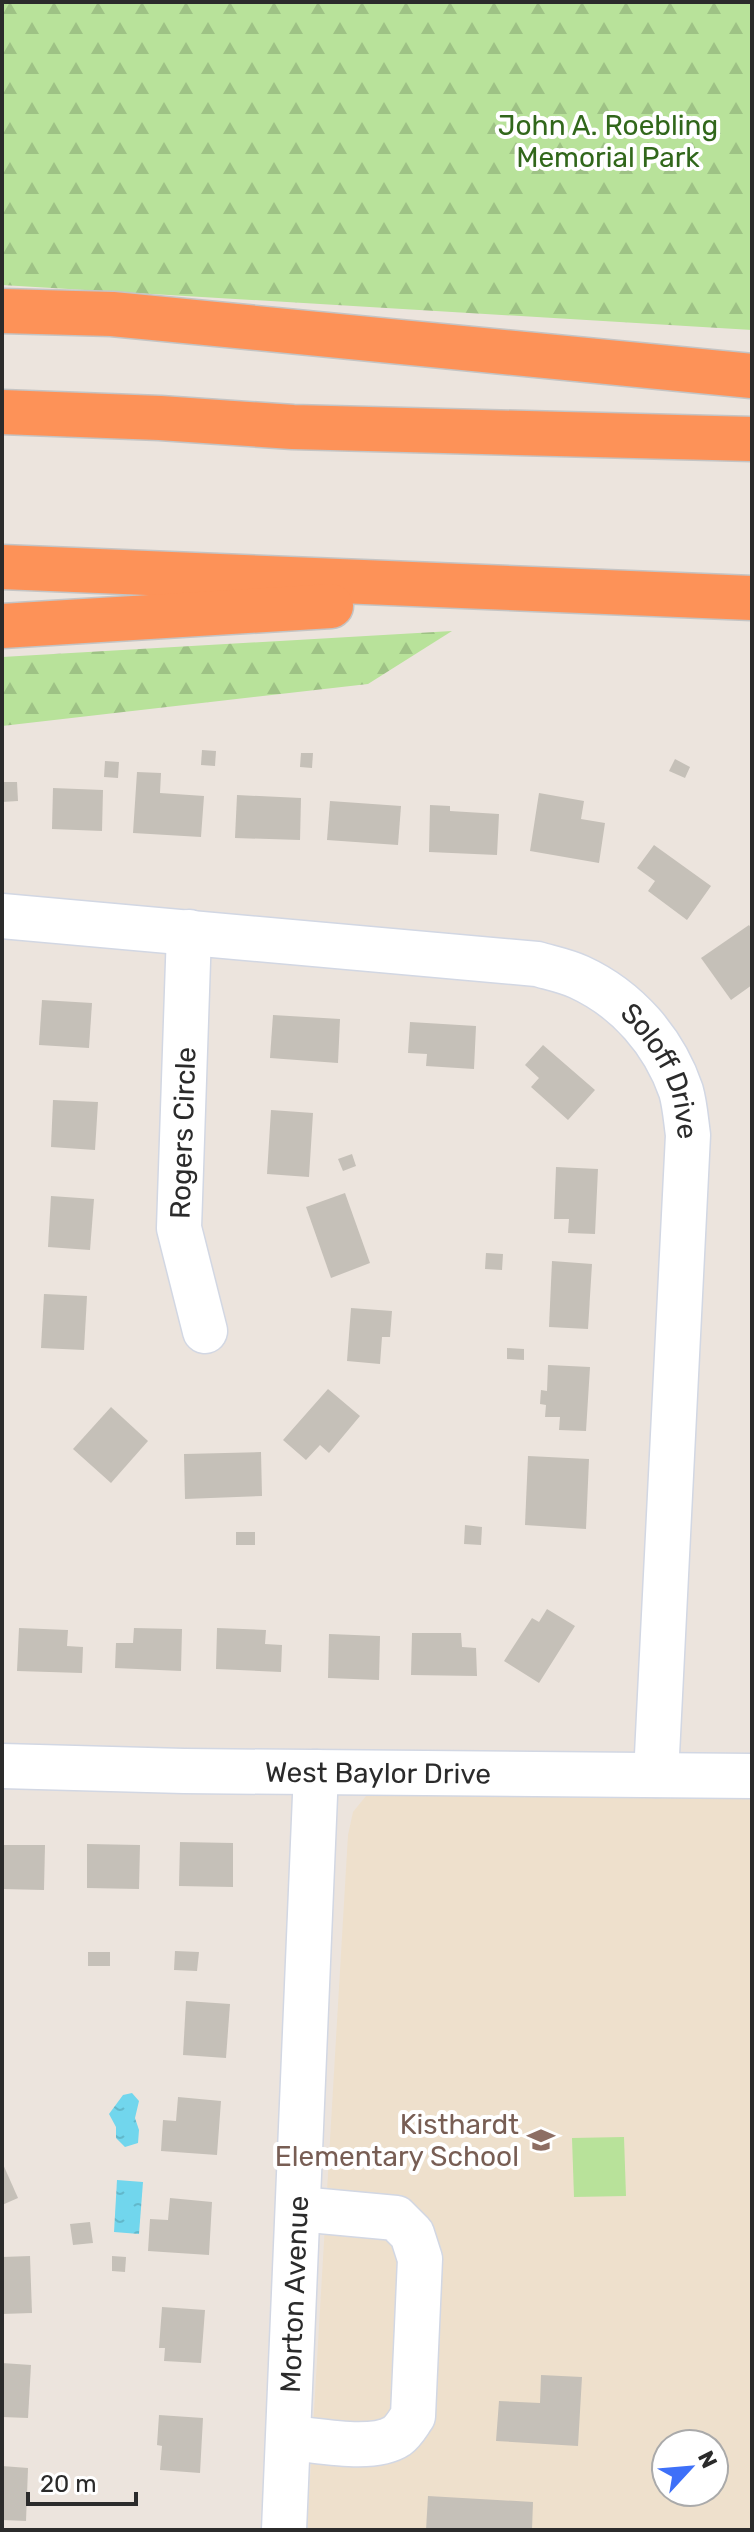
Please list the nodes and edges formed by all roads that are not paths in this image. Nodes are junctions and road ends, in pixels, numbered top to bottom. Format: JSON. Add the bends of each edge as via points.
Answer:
{"nodes":[{"id":1,"x":2,"y":311,"type":"edge"},
{"id":2,"x":752,"y":376,"type":"edge"},
{"id":3,"x":2,"y":412,"type":"edge"},
{"id":4,"x":752,"y":439,"type":"edge"},
{"id":5,"x":2,"y":567,"type":"edge"},
{"id":6,"x":604,"y":593,"type":"junction"},
{"id":7,"x":752,"y":598,"type":"edge"},
{"id":8,"x":2,"y":626,"type":"edge"},
{"id":9,"x":2,"y":916,"type":"edge"},
{"id":10,"x":189,"y":932,"type":"junction"},
{"id":11,"x":205,"y":1331,"type":"dead end"},
{"id":12,"x":2,"y":1766,"type":"edge"},
{"id":13,"x":316,"y":1772,"type":"junction"},
{"id":14,"x":656,"y":1775,"type":"junction"},
{"id":15,"x":752,"y":1776,"type":"edge"},
{"id":16,"x":299,"y":2209,"type":"junction"},
{"id":17,"x":290,"y":2438,"type":"junction"},
{"id":18,"x":284,"y":2530,"type":"edge"}],
"edges":[{"from":1,"to":2,"type":"highway","via":[[112,314]]},
{"from":3,"to":4,"type":"highway","via":[[293,427]]},
{"from":5,"to":6,"type":"highway"},
{"from":6,"to":7,"type":"highway"},
{"from":6,"to":8,"type":"highway"},
{"from":9,"to":10,"type":"street","name":"Soloff Drive"},
{"from":10,"to":11,"type":"street","name":"Rogers Circle","via":[[179,1228]]},
{"from":10,"to":14,"type":"street","name":"Soloff Drive","via":[[537,964],[608,992],[637,1017],[666,1055],[682,1094],[688,1135]]},
{"from":12,"to":13,"type":"street","name":"West Baylor Drive"},
{"from":13,"to":14,"type":"street","name":"West Baylor Drive"},
{"from":13,"to":16,"type":"street","name":"Morton Avenue"},
{"from":14,"to":15,"type":"street","name":"West Baylor Drive"},
{"from":16,"to":17,"type":"street","name":"Morton Avenue"},
{"from":16,"to":17,"type":"street","via":[[396,2218],[416,2243],[420,2275],[413,2416],[404,2430],[395,2438],[369,2444]]},
{"from":17,"to":18,"type":"street","name":"Morton Avenue"}]}
